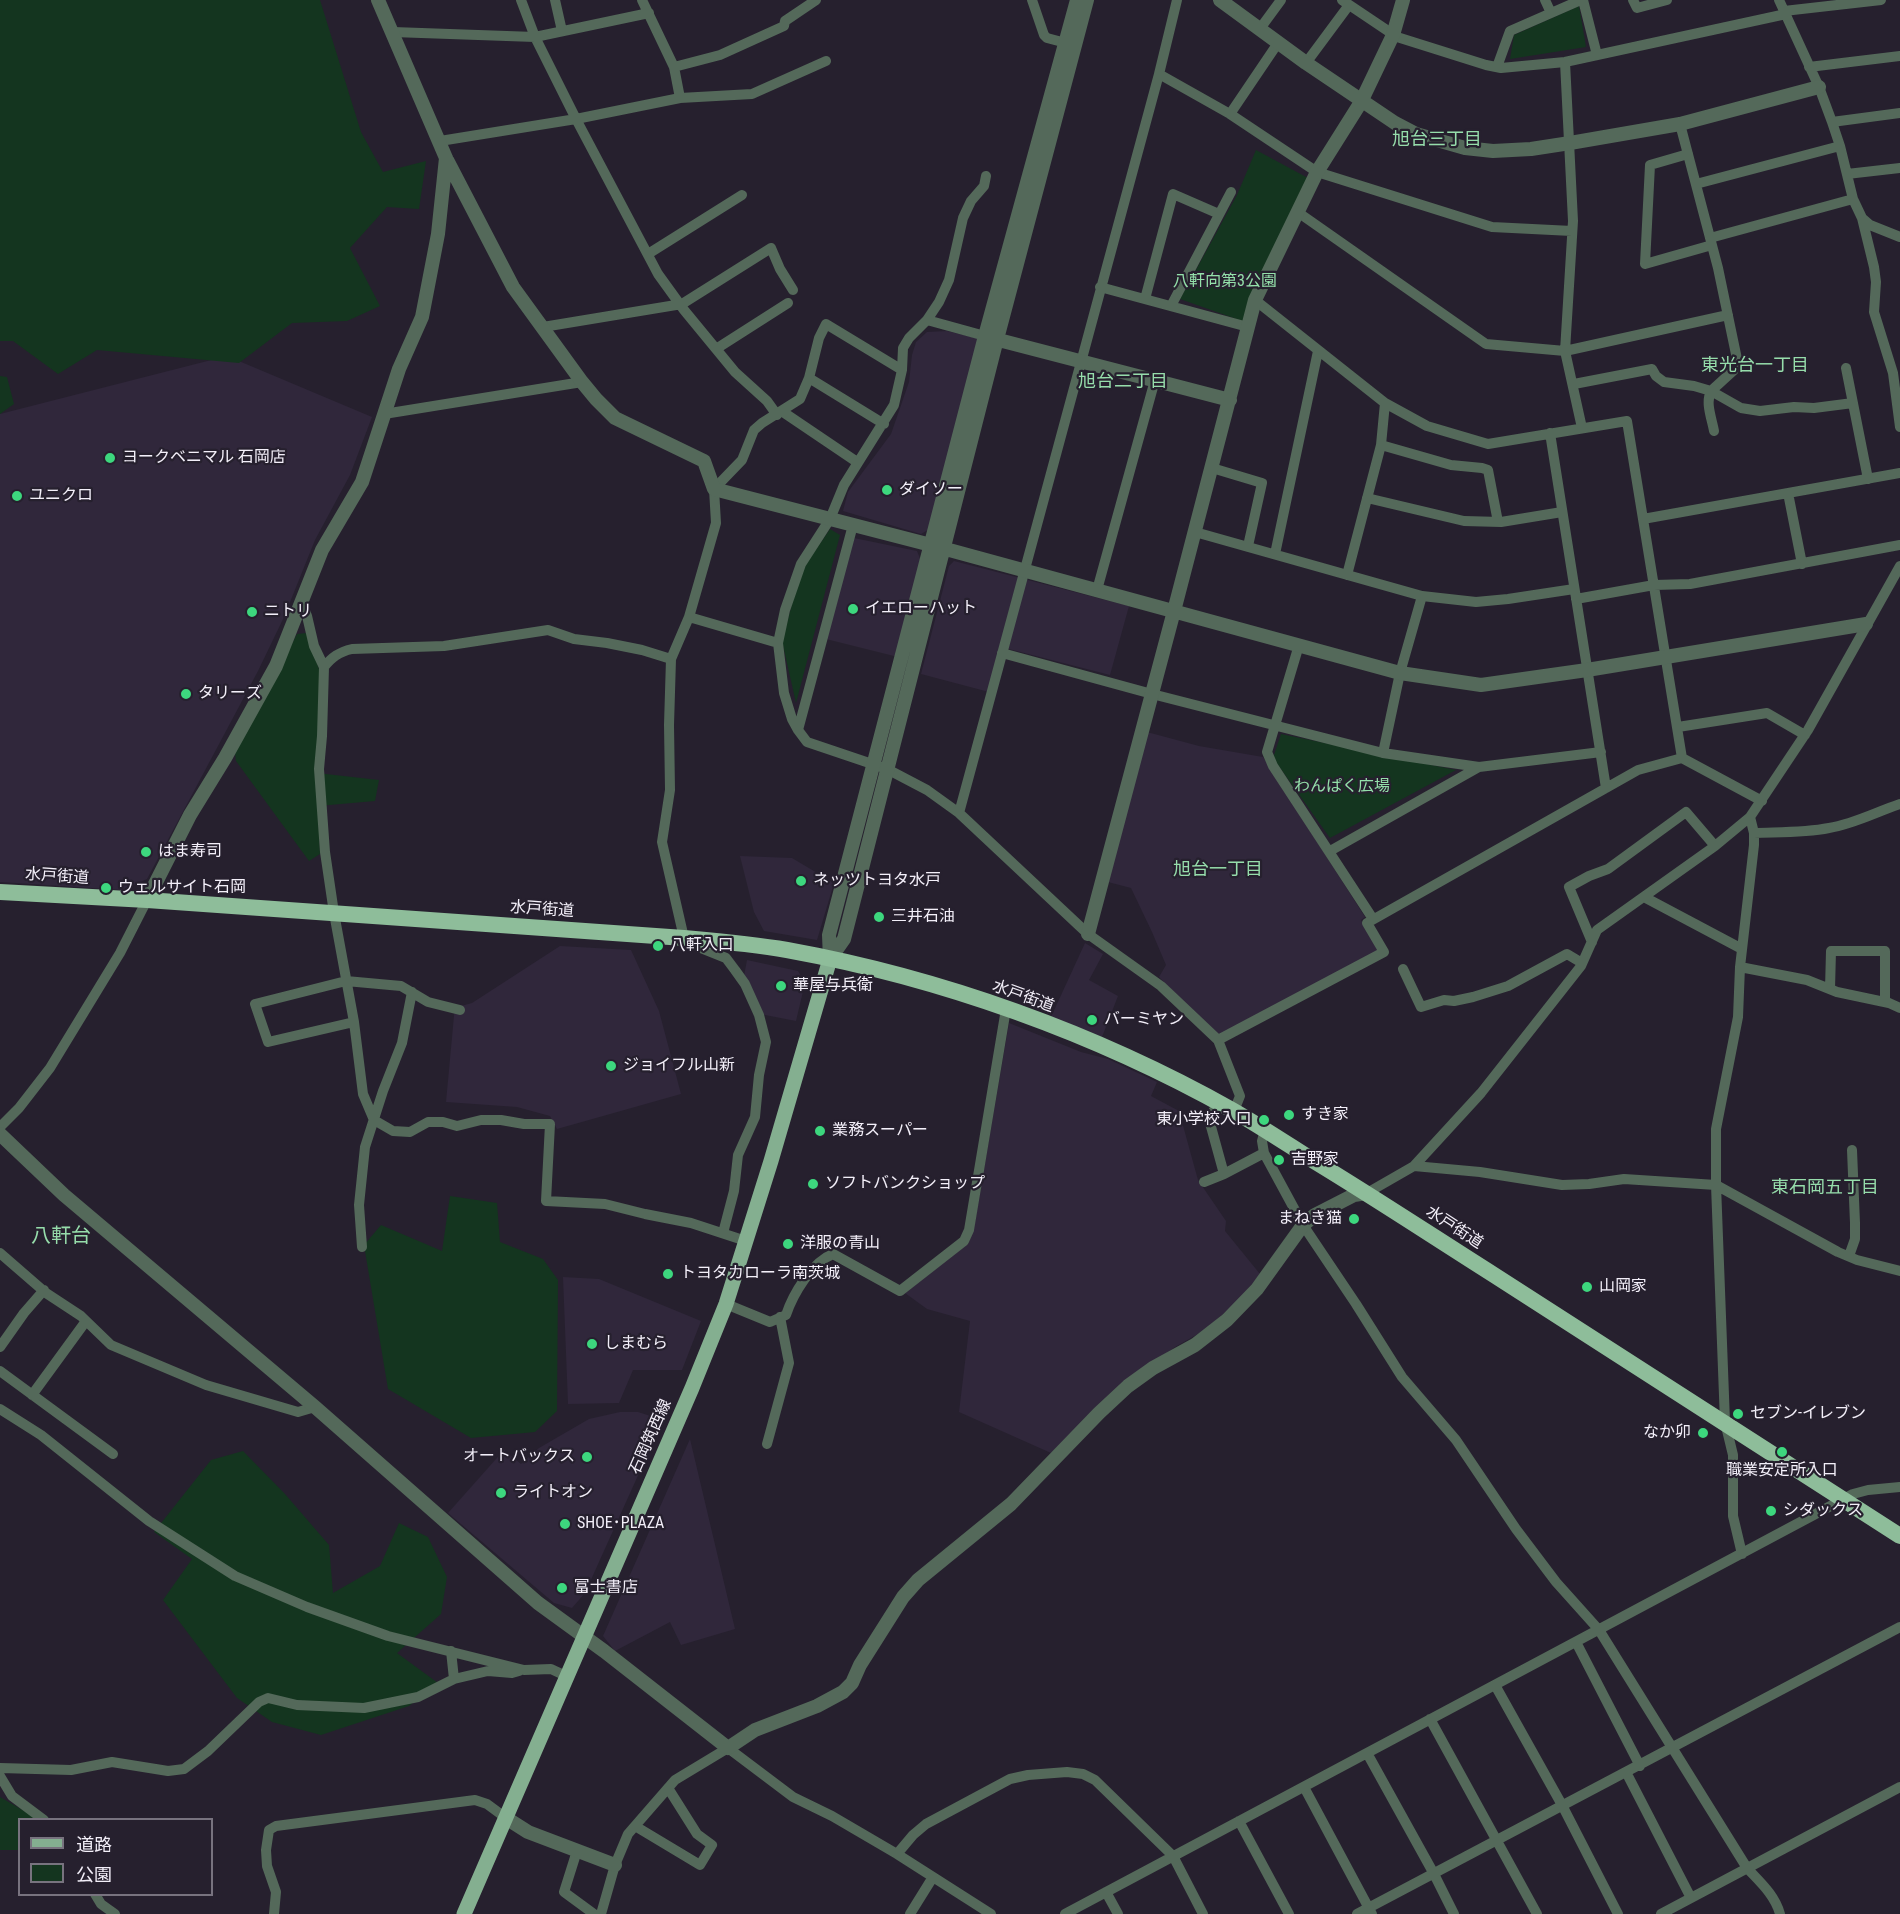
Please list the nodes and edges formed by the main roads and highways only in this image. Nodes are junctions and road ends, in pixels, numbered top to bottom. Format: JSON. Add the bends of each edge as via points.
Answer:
{"nodes":[{"id":1,"x":0,"y":892,"type":"edge"},
{"id":2,"x":830,"y":959,"type":"junction"},
{"id":3,"x":1900,"y":1536,"type":"edge"},
{"id":4,"x":464,"y":1914,"type":"edge"}],
"edges":[{"from":1,"to":2,"type":"highway","name":"水戸街道","via":[[692,938]]},
{"from":2,"to":3,"type":"highway","name":"水戸街道","via":[[929,984],[1006,1009],[1117,1053],[1234,1111]]},
{"from":2,"to":4,"type":"main road","name":"石岡筑西線","via":[[726,1304]]}]}
